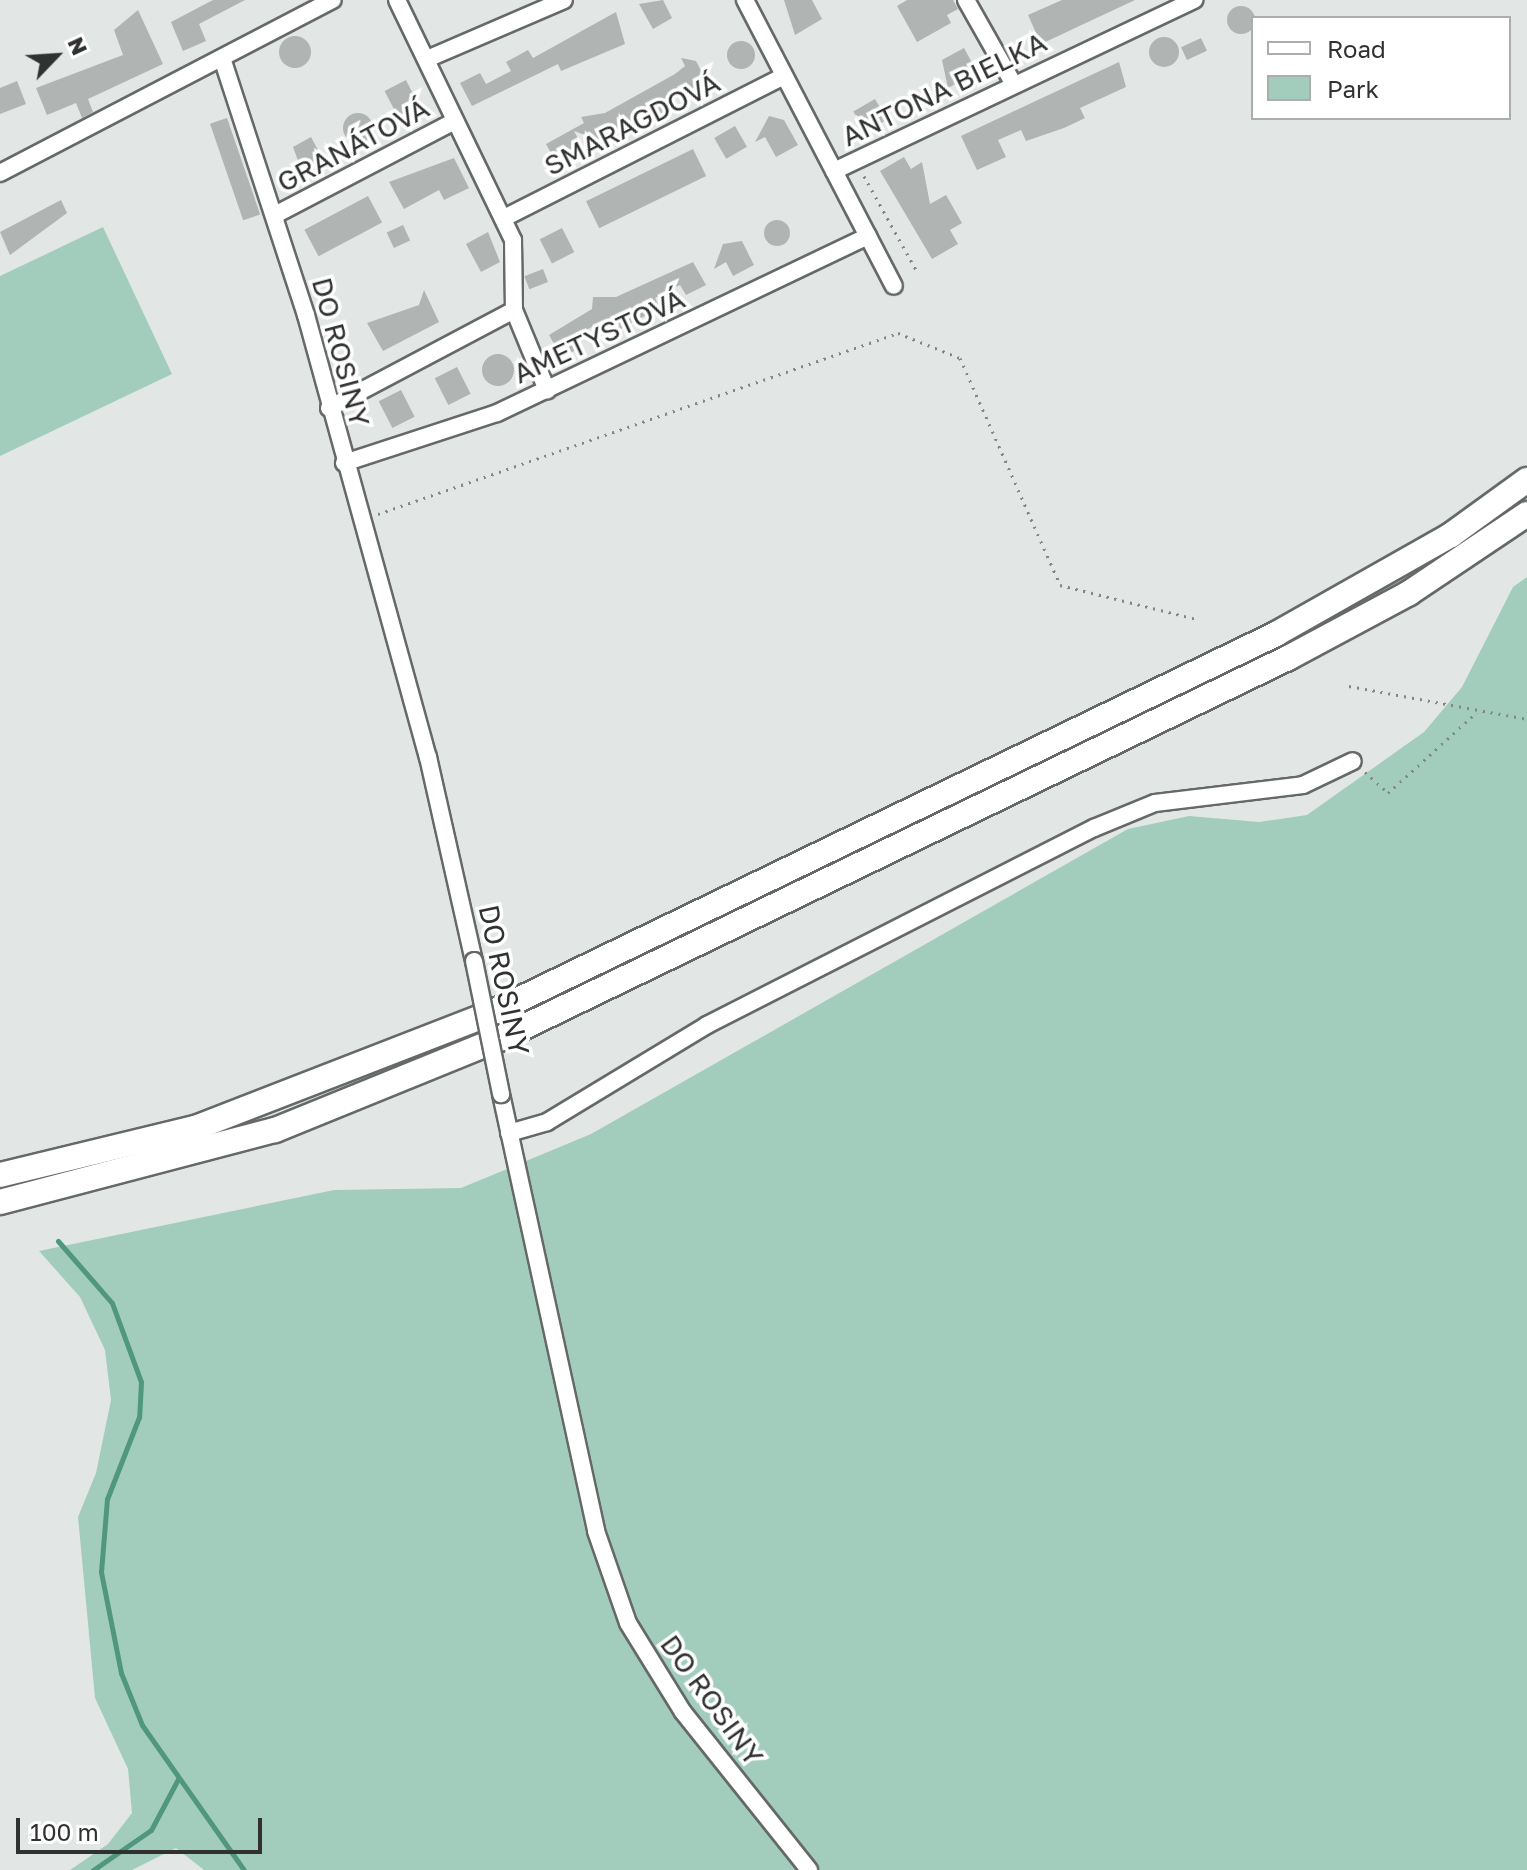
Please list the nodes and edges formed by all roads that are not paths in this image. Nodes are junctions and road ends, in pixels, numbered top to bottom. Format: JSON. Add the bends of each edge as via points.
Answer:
{"nodes":[{"id":1,"x":333,"y":0,"type":"edge"},
{"id":2,"x":397,"y":0,"type":"edge"},
{"id":3,"x":564,"y":0,"type":"edge"},
{"id":4,"x":745,"y":0,"type":"edge"},
{"id":5,"x":966,"y":0,"type":"edge"},
{"id":6,"x":1194,"y":0,"type":"edge"},
{"id":7,"x":222,"y":58,"type":"junction"},
{"id":8,"x":427,"y":59,"type":"junction"},
{"id":9,"x":784,"y":76,"type":"junction"},
{"id":10,"x":1013,"y":83,"type":"junction"},
{"id":11,"x":455,"y":121,"type":"junction"},
{"id":12,"x":834,"y":171,"type":"junction"},
{"id":13,"x":0,"y":173,"type":"edge"},
{"id":14,"x":275,"y":215,"type":"junction"},
{"id":15,"x":504,"y":218,"type":"junction"},
{"id":16,"x":868,"y":236,"type":"junction"},
{"id":17,"x":894,"y":286,"type":"dead end"},
{"id":18,"x":514,"y":310,"type":"junction"},
{"id":19,"x":547,"y":390,"type":"junction"},
{"id":20,"x":329,"y":408,"type":"junction"},
{"id":21,"x":344,"y":463,"type":"junction"},
{"id":22,"x":1527,"y":480,"type":"edge"},
{"id":23,"x":1527,"y":514,"type":"edge"},
{"id":24,"x":1353,"y":761,"type":"road end"},
{"id":25,"x":509,"y":1133,"type":"junction"},
{"id":26,"x":0,"y":1175,"type":"edge"},
{"id":27,"x":0,"y":1202,"type":"edge"},
{"id":28,"x":809,"y":1870,"type":"edge"}],
"edges":[{"from":1,"to":7,"type":"street"},
{"from":2,"to":8,"type":"street"},
{"from":3,"to":8,"type":"street"},
{"from":4,"to":9,"type":"street"},
{"from":5,"to":10,"type":"street"},
{"from":6,"to":10,"type":"street","name":"ANTONA BIELKA"},
{"from":7,"to":13,"type":"street"},
{"from":7,"to":14,"type":"street","name":"DO ROSINY"},
{"from":8,"to":11,"type":"street"},
{"from":9,"to":12,"type":"street"},
{"from":9,"to":15,"type":"street","name":"SMARAGDOVÁ"},
{"from":10,"to":12,"type":"street","name":"ANTONA BIELKA"},
{"from":11,"to":14,"type":"street","name":"GRANÁTOVÁ"},
{"from":11,"to":15,"type":"street"},
{"from":12,"to":16,"type":"street","name":"ANTONA BIELKA"},
{"from":14,"to":20,"type":"street","name":"DO ROSINY"},
{"from":15,"to":18,"type":"street","via":[[513,240]]},
{"from":16,"to":17,"type":"street","name":"ANTONA BIELKA"},
{"from":16,"to":19,"type":"street","name":"AMETYSTOVÁ"},
{"from":18,"to":19,"type":"street"},
{"from":18,"to":20,"type":"street"},
{"from":19,"to":21,"type":"street","name":"AMETYSTOVÁ"},
{"from":20,"to":21,"type":"street","name":"DO ROSINY"},
{"from":21,"to":25,"type":"street","name":"DO ROSINY","bridge":true,"via":[[428,757]]},
{"from":22,"to":26,"type":"highway","via":[[1451,535],[1276,634],[489,1014],[238,1114]]},
{"from":23,"to":27,"type":"highway","via":[[1409,593],[1288,658],[499,1039],[261,1135]]},
{"from":24,"to":25,"type":"street","via":[[1303,785],[1155,803],[1094,828],[707,1025],[547,1122]]},
{"from":25,"to":28,"type":"street","name":"DO ROSINY","via":[[596,1531],[628,1623],[683,1712]]}]}
